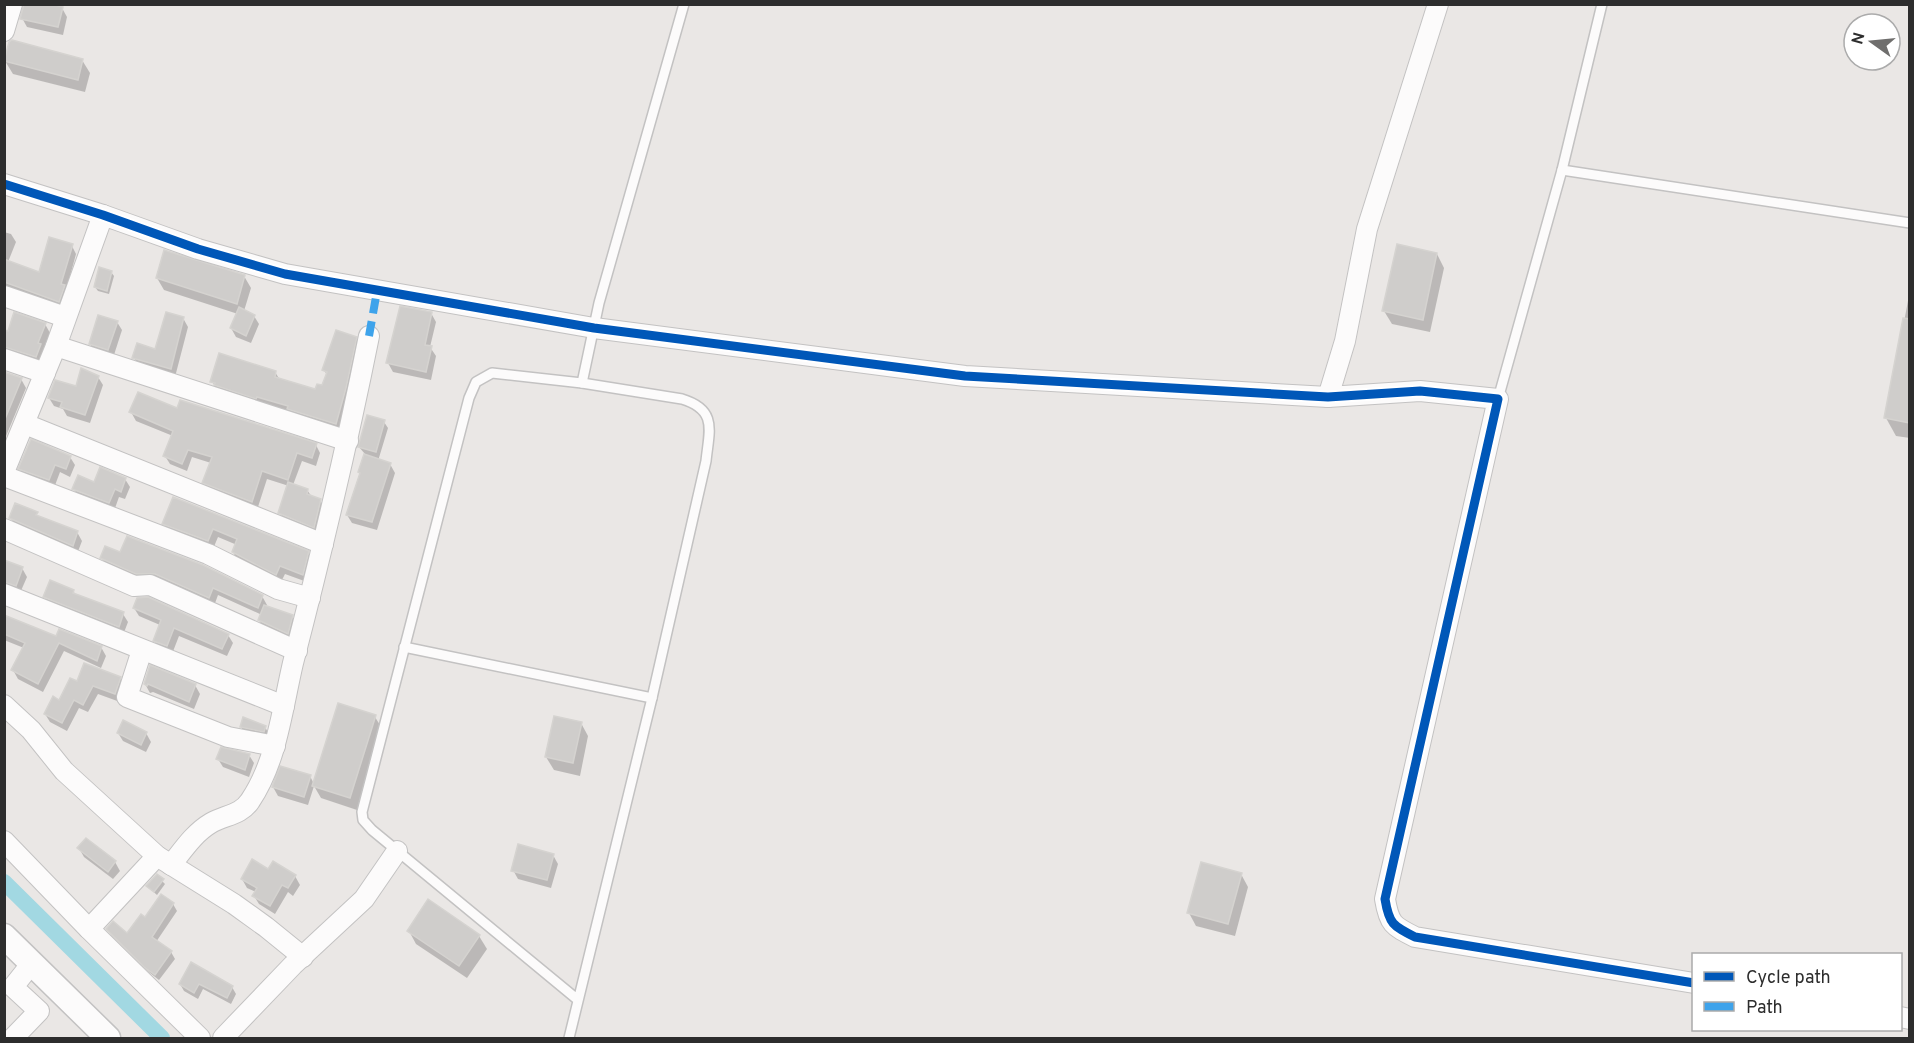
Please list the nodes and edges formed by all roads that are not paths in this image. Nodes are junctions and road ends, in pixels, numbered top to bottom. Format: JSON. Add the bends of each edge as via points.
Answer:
{"nodes":[{"id":1,"x":12,"y":4,"type":"edge"},
{"id":2,"x":684,"y":4,"type":"edge"},
{"id":3,"x":1438,"y":4,"type":"edge"},
{"id":4,"x":1602,"y":4,"type":"edge"},
{"id":5,"x":4,"y":32,"type":"edge"},
{"id":6,"x":1562,"y":170,"type":"junction"},
{"id":7,"x":4,"y":184,"type":"edge"},
{"id":8,"x":103,"y":215,"type":"junction"},
{"id":9,"x":1910,"y":223,"type":"edge"},
{"id":10,"x":4,"y":296,"type":"edge"},
{"id":11,"x":65,"y":317,"type":"junction"},
{"id":12,"x":594,"y":328,"type":"junction"},
{"id":13,"x":369,"y":336,"type":"dead end"},
{"id":14,"x":56,"y":346,"type":"junction"},
{"id":15,"x":4,"y":358,"type":"edge"},
{"id":16,"x":45,"y":373,"type":"junction"},
{"id":17,"x":582,"y":383,"type":"junction"},
{"id":18,"x":1328,"y":397,"type":"junction"},
{"id":19,"x":1498,"y":399,"type":"junction"},
{"id":20,"x":25,"y":424,"type":"junction"},
{"id":21,"x":348,"y":441,"type":"junction"},
{"id":22,"x":10,"y":445,"type":"edge"},
{"id":23,"x":4,"y":474,"type":"edge"},
{"id":24,"x":4,"y":529,"type":"edge"},
{"id":25,"x":323,"y":544,"type":"junction"},
{"id":26,"x":4,"y":594,"type":"edge"},
{"id":27,"x":310,"y":598,"type":"junction"},
{"id":28,"x":404,"y":647,"type":"junction"},
{"id":29,"x":142,"y":650,"type":"junction"},
{"id":30,"x":297,"y":651,"type":"junction"},
{"id":31,"x":652,"y":698,"type":"junction"},
{"id":32,"x":4,"y":705,"type":"edge"},
{"id":33,"x":284,"y":706,"type":"junction"},
{"id":34,"x":275,"y":746,"type":"junction"},
{"id":35,"x":4,"y":841,"type":"edge"},
{"id":36,"x":397,"y":851,"type":"junction"},
{"id":37,"x":164,"y":861,"type":"junction"},
{"id":38,"x":89,"y":929,"type":"junction"},
{"id":39,"x":4,"y":936,"type":"edge"},
{"id":40,"x":303,"y":957,"type":"junction"},
{"id":41,"x":32,"y":963,"type":"junction"},
{"id":42,"x":1692,"y":983,"type":"edge"},
{"id":43,"x":578,"y":1000,"type":"junction"},
{"id":44,"x":13,"y":1038,"type":"edge"},
{"id":45,"x":108,"y":1038,"type":"edge"},
{"id":46,"x":200,"y":1038,"type":"edge"},
{"id":47,"x":223,"y":1038,"type":"edge"},
{"id":48,"x":569,"y":1038,"type":"edge"}],
"edges":[{"from":1,"to":5,"type":"street"},
{"from":2,"to":12,"type":"lane"},
{"from":3,"to":18,"type":"street","via":[[1367,229],[1345,341]]},
{"from":4,"to":6,"type":"lane"},
{"from":6,"to":9,"type":"lane"},
{"from":6,"to":19,"type":"lane"},
{"from":7,"to":8,"type":"street"},
{"from":8,"to":11,"type":"street"},
{"from":8,"to":12,"type":"street","via":[[198,249],[285,274]]},
{"from":10,"to":11,"type":"street"},
{"from":11,"to":14,"type":"street"},
{"from":12,"to":17,"type":"lane"},
{"from":12,"to":18,"type":"street","via":[[965,376]]},
{"from":13,"to":21,"type":"street"},
{"from":14,"to":16,"type":"street"},
{"from":14,"to":21,"type":"street"},
{"from":15,"to":16,"type":"street"},
{"from":16,"to":20,"type":"street"},
{"from":17,"to":28,"type":"lane","via":[[492,374],[476,382]]},
{"from":17,"to":31,"type":"lane","via":[[695,403],[706,414],[710,426],[706,461]]},
{"from":18,"to":19,"type":"street","via":[[1420,391]]},
{"from":19,"to":42,"type":"street","via":[[1385,899],[1388,915],[1396,927],[1415,937]]},
{"from":20,"to":22,"type":"street"},
{"from":20,"to":25,"type":"street"},
{"from":21,"to":25,"type":"street"},
{"from":22,"to":23,"type":"street"},
{"from":23,"to":27,"type":"street","via":[[208,554],[278,589]]},
{"from":24,"to":30,"type":"street","via":[[134,586],[150,585]]},
{"from":25,"to":27,"type":"street"},
{"from":26,"to":29,"type":"street"},
{"from":27,"to":30,"type":"street"},
{"from":28,"to":31,"type":"lane"},
{"from":28,"to":36,"type":"lane","via":[[362,812],[363,820]]},
{"from":29,"to":33,"type":"street"},
{"from":29,"to":34,"type":"street","via":[[127,698],[228,737]]},
{"from":30,"to":33,"type":"street"},
{"from":31,"to":43,"type":"lane"},
{"from":32,"to":37,"type":"street","via":[[31,730],[64,771]]},
{"from":33,"to":34,"type":"street"},
{"from":34,"to":37,"type":"street","via":[[248,804],[212,822]]},
{"from":35,"to":38,"type":"street"},
{"from":36,"to":40,"type":"street","via":[[364,899]]},
{"from":36,"to":43,"type":"lane"},
{"from":37,"to":38,"type":"street"},
{"from":37,"to":40,"type":"street","via":[[234,904]]},
{"from":38,"to":46,"type":"street"},
{"from":39,"to":41,"type":"street"},
{"from":40,"to":47,"type":"street"},
{"from":41,"to":44,"type":"street","via":[[13,987],[39,1011]]},
{"from":41,"to":45,"type":"street"},
{"from":43,"to":48,"type":"lane"}]}
